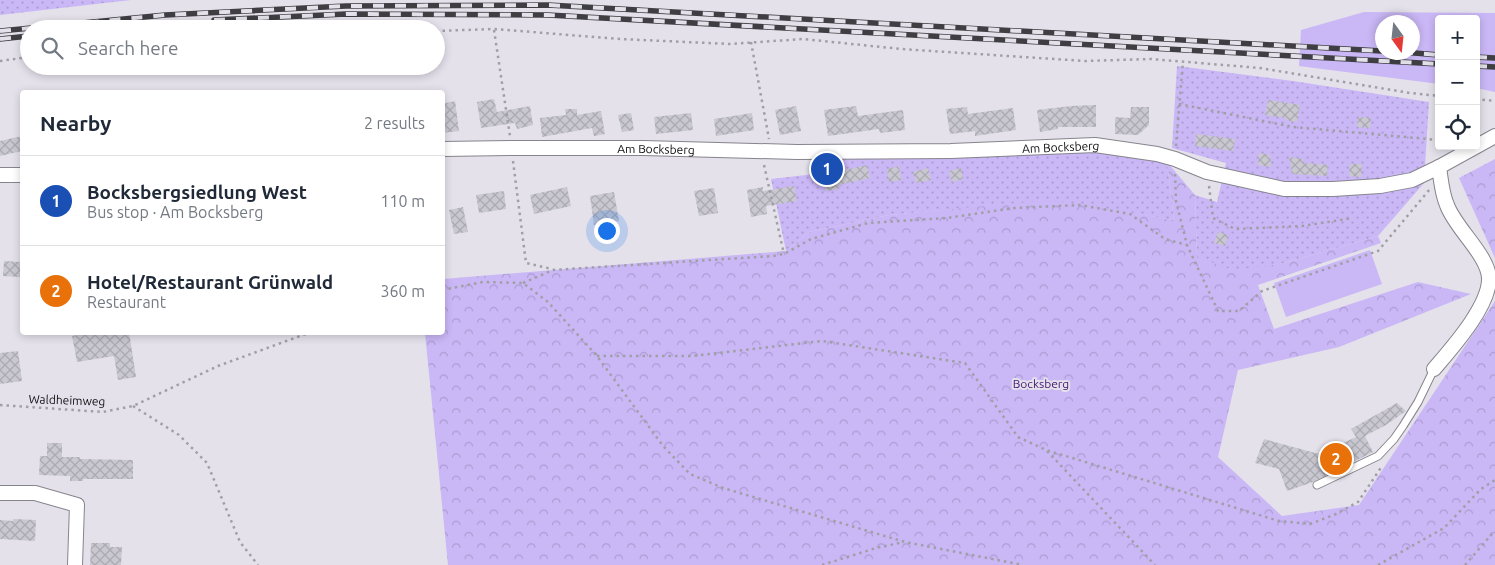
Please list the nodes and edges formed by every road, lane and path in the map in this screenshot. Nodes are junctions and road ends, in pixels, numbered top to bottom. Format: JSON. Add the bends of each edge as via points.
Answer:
{"nodes":[{"id":1,"x":494,"y":30,"type":"junction"},
{"id":2,"x":445,"y":31,"type":"edge"},
{"id":3,"x":752,"y":42,"type":"junction"},
{"id":4,"x":20,"y":58,"type":"edge"},
{"id":5,"x":0,"y":61,"type":"edge"},
{"id":6,"x":1183,"y":61,"type":"junction"},
{"id":7,"x":1435,"y":96,"type":"edge"},
{"id":8,"x":1480,"y":99,"type":"edge"},
{"id":9,"x":1495,"y":101,"type":"edge"},
{"id":10,"x":1179,"y":104,"type":"junction"},
{"id":11,"x":1495,"y":136,"type":"edge"},
{"id":12,"x":1435,"y":140,"type":"edge"},
{"id":13,"x":512,"y":148,"type":"junction"},
{"id":14,"x":445,"y":149,"type":"edge"},
{"id":15,"x":766,"y":151,"type":"junction"},
{"id":16,"x":1175,"y":159,"type":"junction"},
{"id":17,"x":1439,"y":168,"type":"junction"},
{"id":18,"x":1207,"y":172,"type":"junction"},
{"id":19,"x":0,"y":175,"type":"edge"},
{"id":20,"x":20,"y":175,"type":"edge"},
{"id":21,"x":1353,"y":218,"type":"dead end"},
{"id":22,"x":1187,"y":245,"type":"junction"},
{"id":23,"x":784,"y":254,"type":"junction"},
{"id":24,"x":553,"y":270,"type":"junction"},
{"id":25,"x":523,"y":283,"type":"junction"},
{"id":26,"x":445,"y":289,"type":"edge"},
{"id":27,"x":303,"y":335,"type":"edge"},
{"id":28,"x":597,"y":356,"type":"junction"},
{"id":29,"x":1434,"y":369,"type":"joint"},
{"id":30,"x":0,"y":405,"type":"edge"},
{"id":31,"x":133,"y":406,"type":"junction"},
{"id":32,"x":1046,"y":450,"type":"junction"},
{"id":33,"x":1383,"y":465,"type":"dead end"},
{"id":34,"x":1495,"y":480,"type":"edge"},
{"id":35,"x":1317,"y":485,"type":"dead end"},
{"id":36,"x":0,"y":493,"type":"edge"},
{"id":37,"x":1495,"y":533,"type":"edge"},
{"id":38,"x":905,"y":542,"type":"junction"},
{"id":39,"x":75,"y":565,"type":"edge"},
{"id":40,"x":258,"y":565,"type":"edge"},
{"id":41,"x":822,"y":565,"type":"edge"},
{"id":42,"x":1023,"y":565,"type":"edge"},
{"id":43,"x":1155,"y":565,"type":"edge"},
{"id":44,"x":1378,"y":565,"type":"edge"},
{"id":45,"x":1465,"y":565,"type":"edge"}],
"edges":[{"from":1,"to":2,"type":"path"},
{"from":1,"to":3,"type":"path","via":[[629,40]]},
{"from":1,"to":13,"type":"path"},
{"from":3,"to":6,"type":"path","via":[[803,39],[1085,61]]},
{"from":3,"to":15,"type":"path"},
{"from":4,"to":5,"type":"path"},
{"from":6,"to":7,"type":"path","via":[[1260,68]]},
{"from":6,"to":10,"type":"path"},
{"from":8,"to":9,"type":"path"},
{"from":10,"to":12,"type":"path","via":[[1293,127]]},
{"from":10,"to":16,"type":"path"},
{"from":11,"to":17,"type":"street","name":"Am Bocksberg"},
{"from":13,"to":14,"type":"street","name":"Am Bocksberg"},
{"from":13,"to":15,"type":"street","name":"Am Bocksberg"},
{"from":13,"to":24,"type":"path","via":[[526,264]]},
{"from":15,"to":16,"type":"street","name":"Am Bocksberg","via":[[950,151],[1094,146]]},
{"from":15,"to":23,"type":"path"},
{"from":16,"to":18,"type":"street","name":"Am Bocksberg"},
{"from":16,"to":22,"type":"path","via":[[1176,201]]},
{"from":17,"to":18,"type":"street","name":"Am Bocksberg","via":[[1412,180],[1333,189],[1284,189]]},
{"from":17,"to":22,"type":"path","via":[[1431,187],[1378,251],[1262,291],[1239,311],[1218,310]]},
{"from":17,"to":29,"type":"street","via":[[1447,206],[1484,262],[1489,278],[1487,292],[1476,315]]},
{"from":18,"to":21,"type":"path","via":[[1213,218],[1235,229],[1302,226]]},
{"from":19,"to":20,"type":"street"},
{"from":22,"to":23,"type":"path","via":[[1166,239],[1130,214],[1080,205],[1014,208],[947,218],[868,224],[811,238]]},
{"from":23,"to":24,"type":"path"},
{"from":24,"to":25,"type":"path"},
{"from":25,"to":26,"type":"path","via":[[483,282]]},
{"from":25,"to":28,"type":"path","via":[[548,302]]},
{"from":27,"to":31,"type":"path","name":"Waldheimweg","via":[[218,366]]},
{"from":28,"to":32,"type":"path","via":[[694,356],[822,341],[965,363],[1018,437]]},
{"from":28,"to":38,"type":"path","via":[[663,446],[690,474],[723,488]]},
{"from":29,"to":35,"type":"lane","via":[[1403,426],[1378,456]]},
{"from":30,"to":31,"type":"path","name":"Waldheimweg","via":[[103,412]]},
{"from":31,"to":40,"type":"path","via":[[179,435],[206,463],[240,542]]},
{"from":32,"to":33,"type":"path","via":[[1279,521],[1310,524],[1358,502]]},
{"from":32,"to":43,"type":"path"},
{"from":34,"to":44,"type":"path","via":[[1444,528]]},
{"from":36,"to":39,"type":"street","via":[[36,493],[77,505]]},
{"from":37,"to":45,"type":"path"},
{"from":38,"to":41,"type":"path"},
{"from":38,"to":42,"type":"path"}]}
